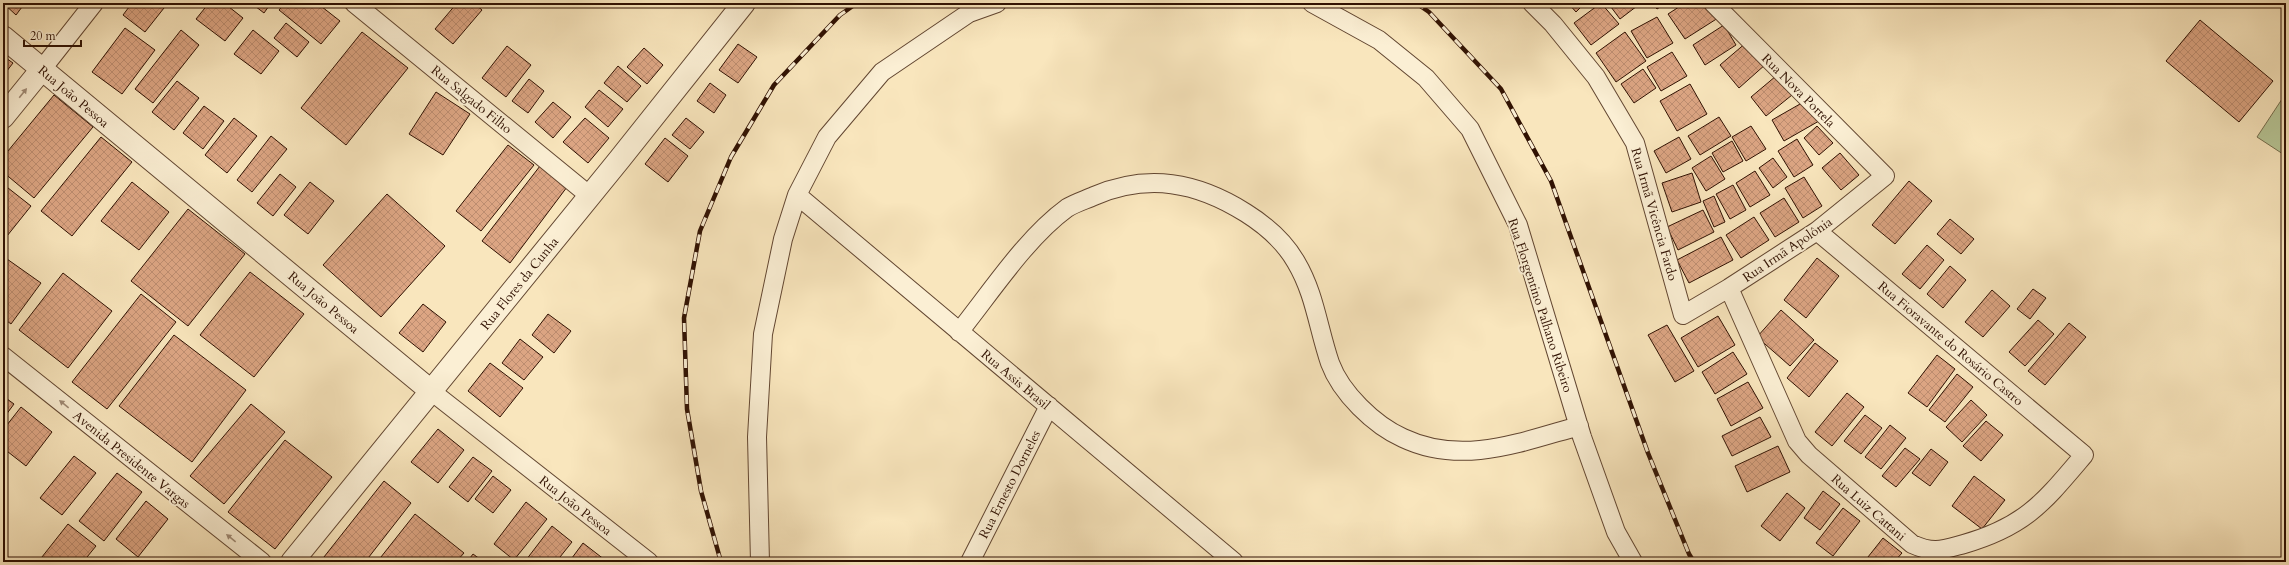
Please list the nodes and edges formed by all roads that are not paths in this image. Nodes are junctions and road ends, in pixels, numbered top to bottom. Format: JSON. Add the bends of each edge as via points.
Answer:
{"nodes":[{"id":1,"x":94,"y":3,"type":"edge"},
{"id":2,"x":354,"y":3,"type":"edge"},
{"id":3,"x":744,"y":3,"type":"edge"},
{"id":4,"x":997,"y":3,"type":"edge"},
{"id":5,"x":1312,"y":3,"type":"edge"},
{"id":6,"x":1532,"y":3,"type":"edge"},
{"id":7,"x":1713,"y":3,"type":"edge"},
{"id":8,"x":3,"y":37,"type":"edge"},
{"id":9,"x":42,"y":69,"type":"junction"},
{"id":10,"x":3,"y":117,"type":"edge"},
{"id":11,"x":1885,"y":176,"type":"joint"},
{"id":12,"x":798,"y":195,"type":"junction"},
{"id":13,"x":590,"y":196,"type":"junction"},
{"id":14,"x":1817,"y":231,"type":"junction"},
{"id":15,"x":1729,"y":288,"type":"junction"},
{"id":16,"x":1684,"y":315,"type":"joint"},
{"id":17,"x":959,"y":332,"type":"junction"},
{"id":18,"x":3,"y":356,"type":"edge"},
{"id":19,"x":431,"y":391,"type":"junction"},
{"id":20,"x":1049,"y":406,"type":"junction"},
{"id":21,"x":1579,"y":426,"type":"junction"},
{"id":22,"x":2084,"y":455,"type":"joint"},
{"id":23,"x":262,"y":562,"type":"edge"},
{"id":24,"x":292,"y":562,"type":"edge"},
{"id":25,"x":649,"y":562,"type":"edge"},
{"id":26,"x":760,"y":562,"type":"edge"},
{"id":27,"x":970,"y":562,"type":"edge"},
{"id":28,"x":1234,"y":562,"type":"edge"},
{"id":29,"x":1633,"y":562,"type":"edge"}],
"edges":[{"from":1,"to":9,"type":"street"},
{"from":2,"to":13,"type":"street","name":"Rua Salgado Filho"},
{"from":3,"to":13,"type":"street","name":"Rua Flores da Cunha"},
{"from":4,"to":12,"type":"street","via":[[969,13],[882,72],[827,137]]},
{"from":5,"to":21,"type":"street","name":"Rua Florgentino Palhano Ribeiro","via":[[1323,7],[1385,45],[1426,78],[1470,129],[1518,225]]},
{"from":6,"to":16,"type":"street","name":"Rua Irmã Vicência Fardo","via":[[1553,24],[1596,77],[1635,143]]},
{"from":7,"to":11,"type":"street","name":"Rua Nova Portela"},
{"from":8,"to":9,"type":"street","name":"Rua João Pessoa"},
{"from":10,"to":9,"type":"street","one_way":true},
{"from":9,"to":19,"type":"street","name":"Rua João Pessoa"},
{"from":11,"to":14,"type":"street","name":"Rua Irmã Apolônia"},
{"from":12,"to":17,"type":"street","name":"Rua Assis Brasil"},
{"from":12,"to":26,"type":"street","via":[[782,239],[763,334],[757,437]]},
{"from":13,"to":19,"type":"street","name":"Rua Flores da Cunha"},
{"from":14,"to":15,"type":"street","name":"Rua Irmã Apolônia"},
{"from":14,"to":22,"type":"street","name":"Rua Fioravante do Rosário Castro"},
{"from":15,"to":16,"type":"street","name":"Rua Irmã Apolônia"},
{"from":15,"to":22,"type":"street","name":"Rua Luiz Cattani","via":[[1797,441],[1809,455],[1912,544],[1936,552],[1993,535],[2042,504]]},
{"from":17,"to":20,"type":"street","name":"Rua Assis Brasil"},
{"from":17,"to":21,"type":"street","via":[[1034,238],[1068,207],[1113,188],[1155,183],[1194,187],[1226,200],[1266,226],[1295,260],[1310,290],[1330,364],[1350,396],[1373,420],[1397,435],[1435,448],[1468,453],[1496,449]]},
{"from":23,"to":18,"type":"street","name":"Avenida Presidente Vargas","one_way":true},
{"from":19,"to":24,"type":"street","name":"Rua Flores da Cunha"},
{"from":19,"to":25,"type":"street","name":"Rua João Pessoa"},
{"from":20,"to":27,"type":"street","name":"Rua Ernesto Dorneles"},
{"from":20,"to":28,"type":"street","name":"Rua Assis Brasil"},
{"from":21,"to":29,"type":"street","name":"Rua Florgentino Palhano Ribeiro","via":[[1616,532]]}]}
